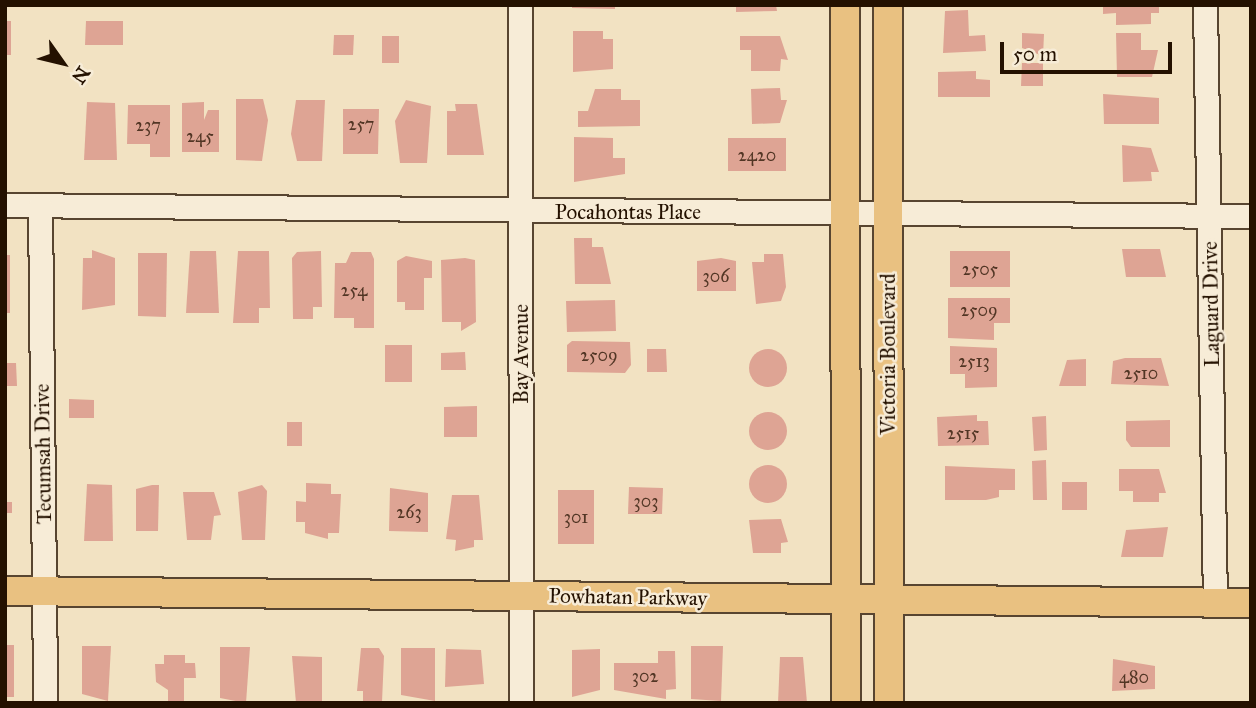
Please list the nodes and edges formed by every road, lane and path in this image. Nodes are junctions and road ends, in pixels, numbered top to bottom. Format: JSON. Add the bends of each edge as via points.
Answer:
{"nodes":[{"id":1,"x":520,"y":5,"type":"edge"},
{"id":2,"x":845,"y":5,"type":"edge"},
{"id":3,"x":887,"y":5,"type":"edge"},
{"id":4,"x":1205,"y":5,"type":"edge"},
{"id":5,"x":5,"y":205,"type":"edge"},
{"id":6,"x":40,"y":206,"type":"junction"},
{"id":7,"x":520,"y":211,"type":"junction"},
{"id":8,"x":845,"y":212,"type":"junction"},
{"id":9,"x":887,"y":213,"type":"junction"},
{"id":10,"x":1210,"y":216,"type":"junction"},
{"id":11,"x":1251,"y":216,"type":"edge"},
{"id":12,"x":5,"y":591,"type":"edge"},
{"id":13,"x":44,"y":591,"type":"junction"},
{"id":14,"x":521,"y":596,"type":"junction"},
{"id":15,"x":846,"y":600,"type":"junction"},
{"id":16,"x":889,"y":600,"type":"junction"},
{"id":17,"x":1215,"y":602,"type":"junction"},
{"id":18,"x":1251,"y":603,"type":"edge"},
{"id":19,"x":45,"y":703,"type":"edge"},
{"id":20,"x":521,"y":703,"type":"edge"},
{"id":21,"x":846,"y":703,"type":"edge"},
{"id":22,"x":889,"y":703,"type":"edge"}],
"edges":[{"from":1,"to":7,"type":"street","name":"Bay Avenue"},
{"from":2,"to":8,"type":"main road","name":"Victoria Boulevard"},
{"from":3,"to":9,"type":"main road","name":"Victoria Boulevard"},
{"from":4,"to":10,"type":"street","name":"Laguard Drive"},
{"from":5,"to":6,"type":"street","name":"Pocahontas Place"},
{"from":6,"to":7,"type":"street","name":"Pocahontas Place"},
{"from":6,"to":13,"type":"street","name":"Tecumsah Drive"},
{"from":7,"to":8,"type":"street","name":"Pocahontas Place"},
{"from":7,"to":14,"type":"street","name":"Bay Avenue"},
{"from":8,"to":9,"type":"street","name":"Pocahontas Place"},
{"from":8,"to":15,"type":"main road","name":"Victoria Boulevard"},
{"from":9,"to":10,"type":"street","name":"Pocahontas Place"},
{"from":9,"to":16,"type":"main road","name":"Victoria Boulevard"},
{"from":10,"to":11,"type":"street","name":"Pocahontas Place"},
{"from":10,"to":17,"type":"street","name":"Laguard Drive"},
{"from":12,"to":13,"type":"main road","name":"Powhatan Parkway"},
{"from":13,"to":14,"type":"main road","name":"Powhatan Parkway"},
{"from":13,"to":19,"type":"street","name":"Tecumsah Drive"},
{"from":14,"to":15,"type":"main road","name":"Powhatan Parkway"},
{"from":14,"to":20,"type":"street","name":"Bay Avenue"},
{"from":15,"to":16,"type":"main road","name":"Powhatan Parkway"},
{"from":15,"to":21,"type":"main road","name":"Victoria Boulevard"},
{"from":16,"to":17,"type":"main road","name":"Powhatan Parkway"},
{"from":16,"to":22,"type":"main road","name":"Victoria Boulevard"},
{"from":17,"to":18,"type":"main road","name":"Powhatan Parkway"}]}
